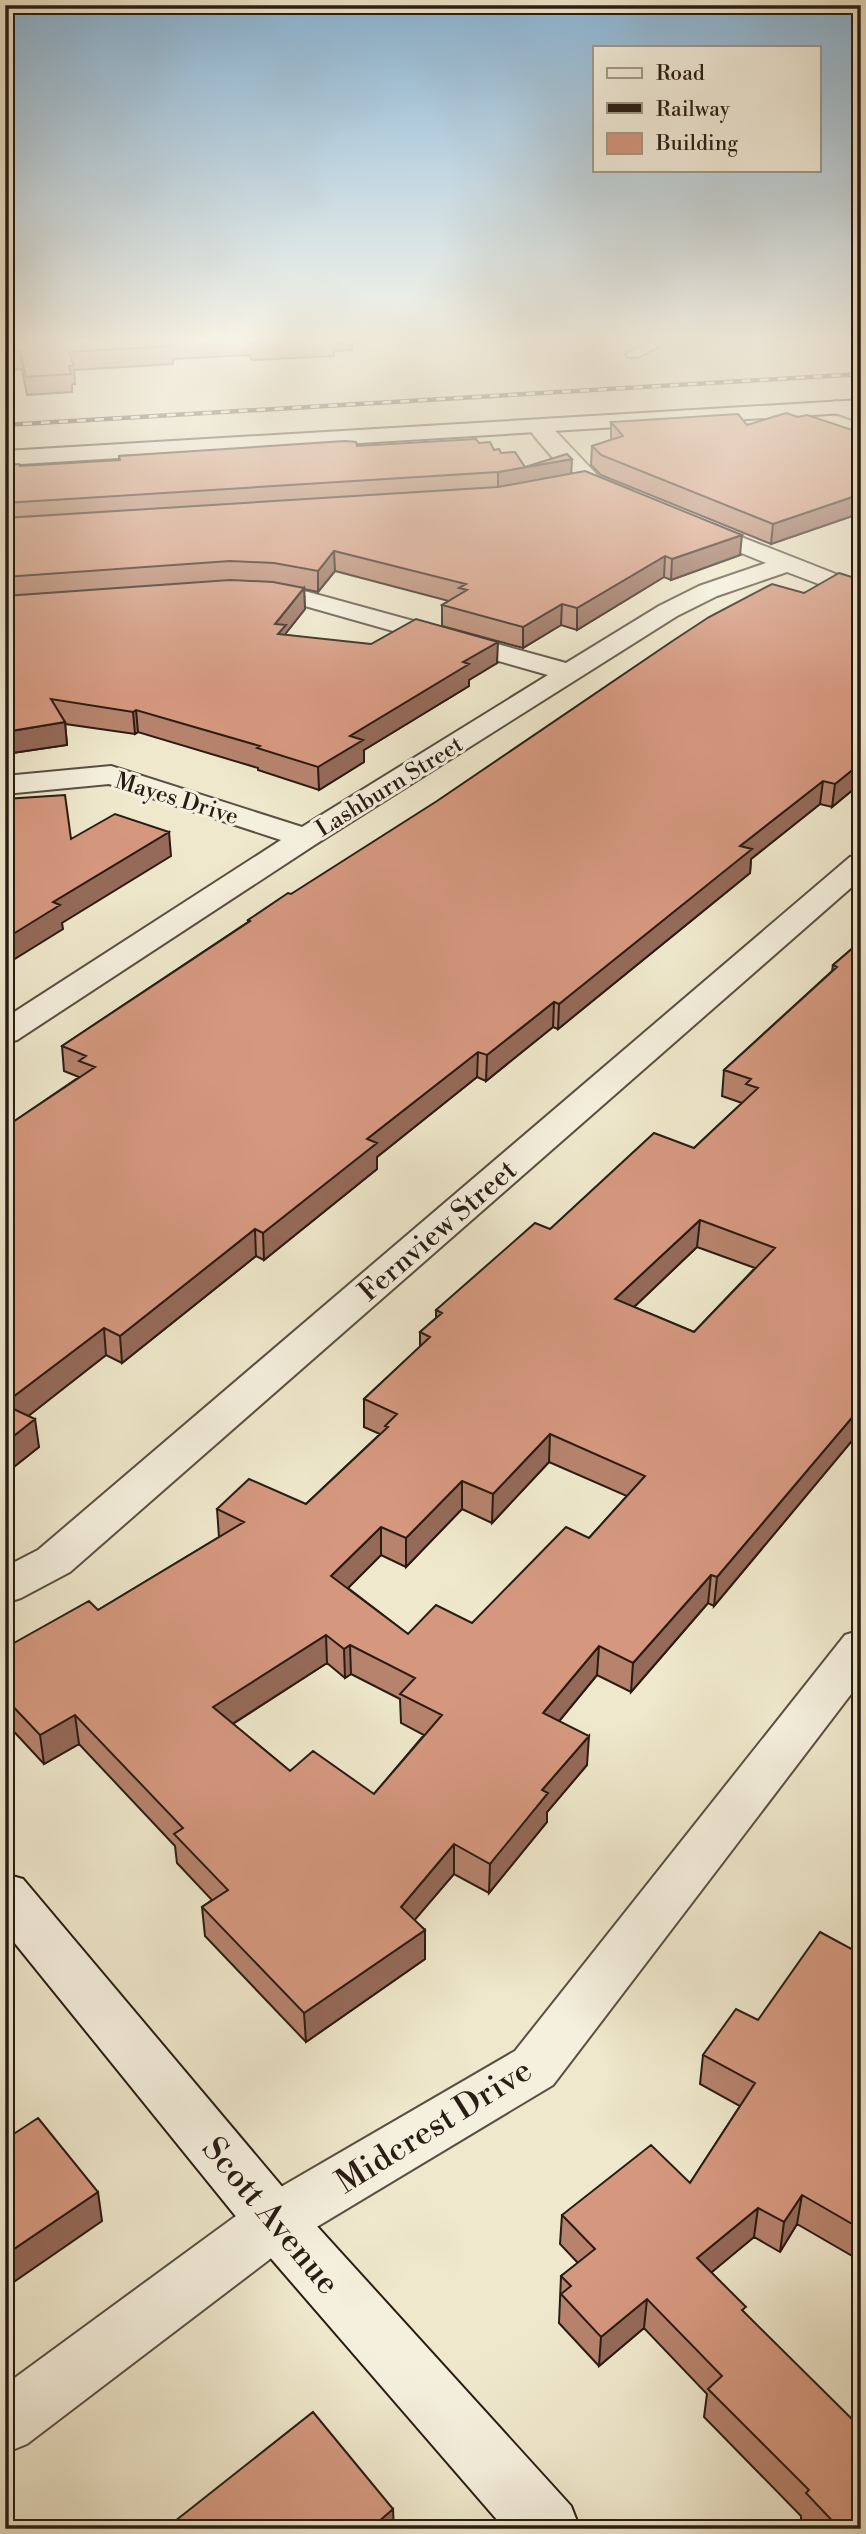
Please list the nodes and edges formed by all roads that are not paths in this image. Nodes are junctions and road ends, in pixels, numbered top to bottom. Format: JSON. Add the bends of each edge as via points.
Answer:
{"nodes":[{"id":1,"x":569,"y":458,"type":"edge"},
{"id":2,"x":591,"y":482,"type":"junction"},
{"id":3,"x":565,"y":487,"type":"edge"},
{"id":4,"x":640,"y":503,"type":"edge"},
{"id":5,"x":677,"y":518,"type":"edge"},
{"id":6,"x":786,"y":564,"type":"junction"},
{"id":7,"x":231,"y":591,"type":"edge"},
{"id":8,"x":861,"y":593,"type":"edge"},
{"id":9,"x":571,"y":673,"type":"junction"},
{"id":10,"x":5,"y":785,"type":"edge"},
{"id":11,"x":305,"y":838,"type":"junction"},
{"id":12,"x":861,"y":863,"type":"edge"},
{"id":13,"x":5,"y":1033,"type":"edge"},
{"id":14,"x":5,"y":1587,"type":"edge"},
{"id":15,"x":861,"y":1647,"type":"edge"},
{"id":16,"x":5,"y":1894,"type":"edge"},
{"id":17,"x":275,"y":2221,"type":"junction"},
{"id":18,"x":5,"y":2423,"type":"edge"},
{"id":19,"x":548,"y":2529,"type":"edge"}],
"edges":[{"from":1,"to":2,"type":"street"},
{"from":2,"to":3,"type":"lane"},
{"from":2,"to":4,"type":"street"},
{"from":5,"to":6,"type":"street"},
{"from":6,"to":8,"type":"street"},
{"from":6,"to":9,"type":"street","name":"Lashburn Street","via":[[668,611]]},
{"from":7,"to":9,"type":"street","via":[[308,599]]},
{"from":9,"to":11,"type":"street","name":"Lashburn Street"},
{"from":10,"to":11,"type":"street","name":"Mayes Drive","via":[[111,775]]},
{"from":11,"to":13,"type":"street","name":"Lashburn Street"},
{"from":12,"to":14,"type":"street","name":"Fernview Street","via":[[54,1561]]},
{"from":15,"to":17,"type":"street","name":"Midcrest Drive","via":[[534,2068]]},
{"from":16,"to":17,"type":"street","name":"Scott Avenue"},
{"from":17,"to":18,"type":"street","name":"Midcrest Drive"},
{"from":17,"to":19,"type":"street","name":"Scott Avenue"}]}
